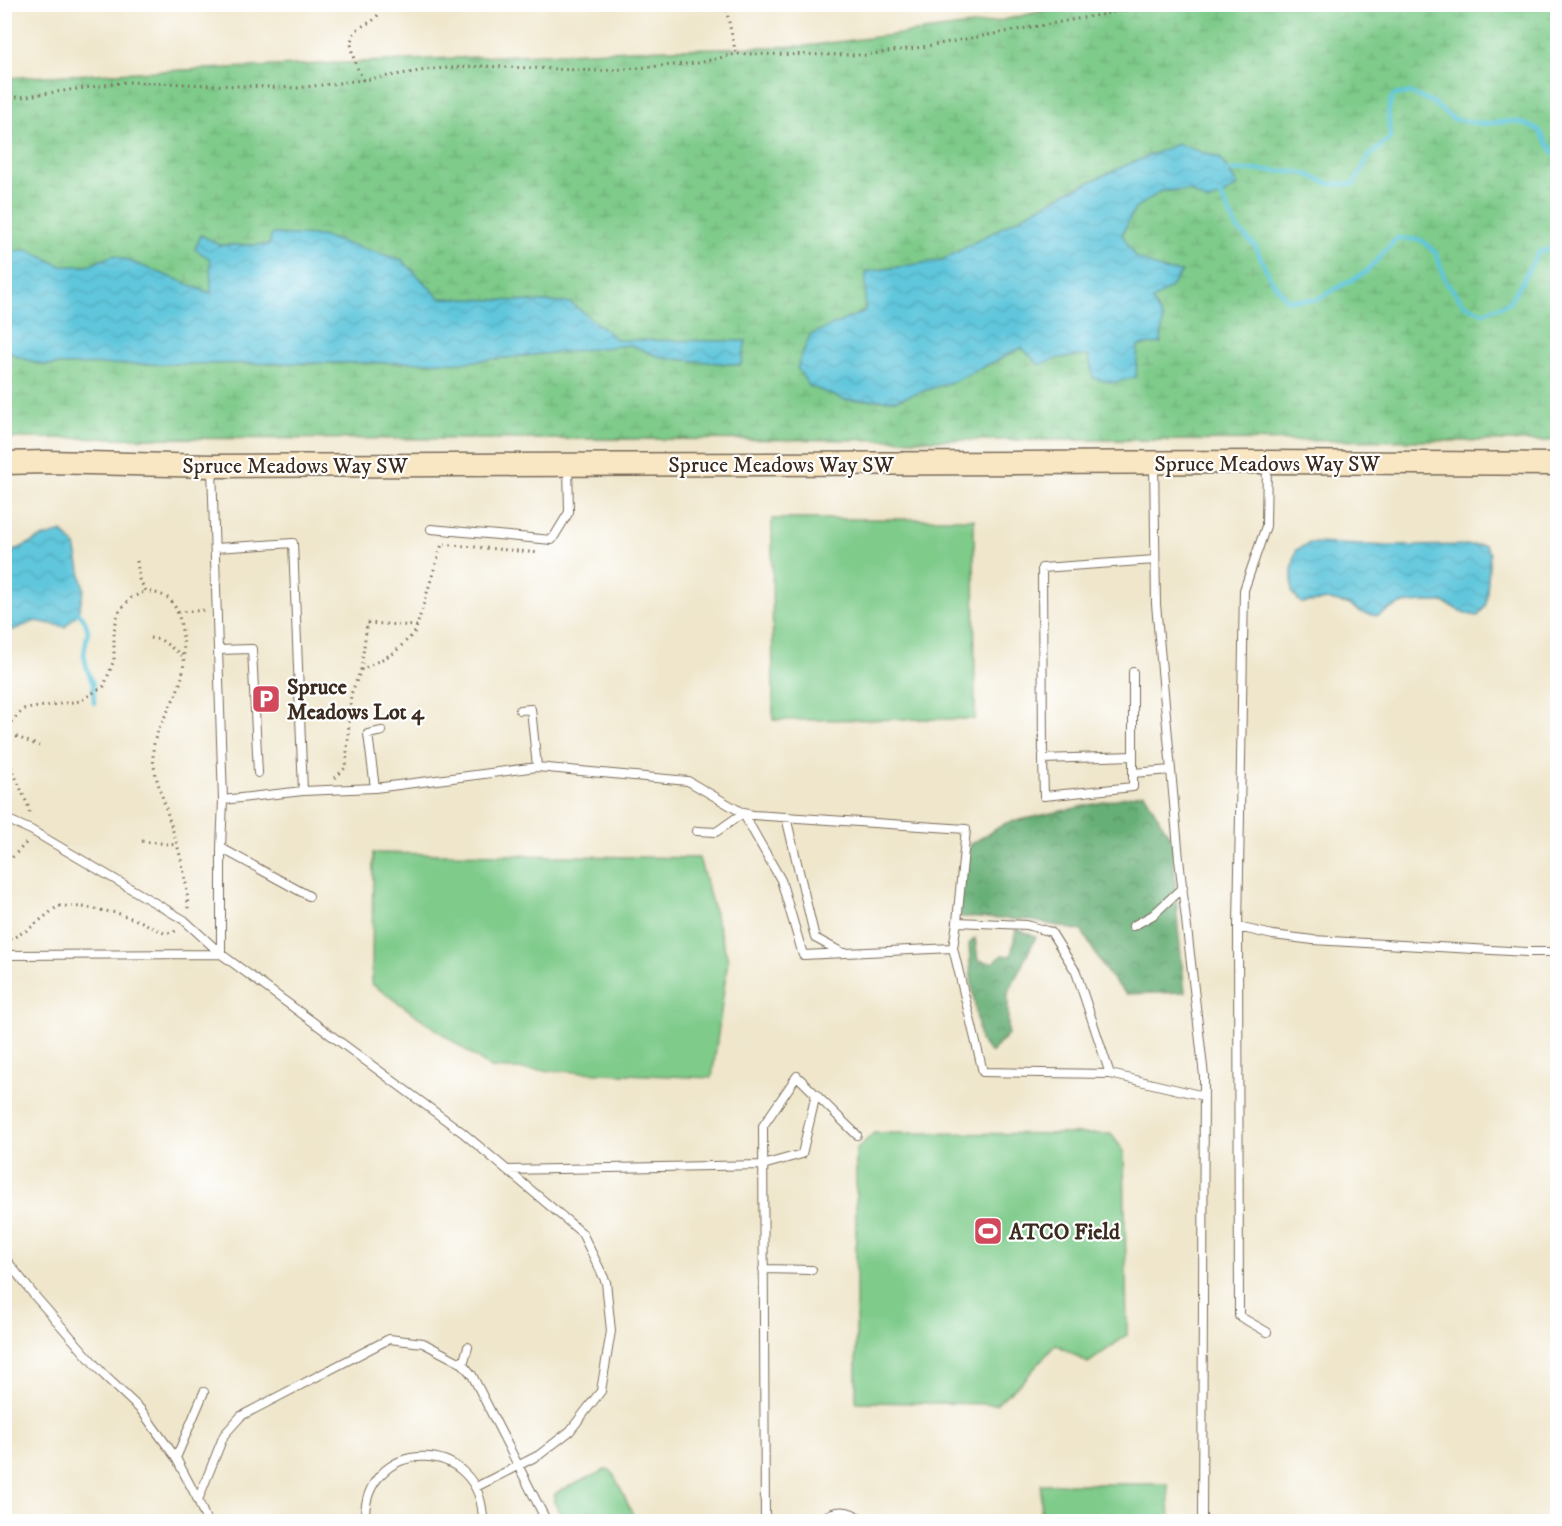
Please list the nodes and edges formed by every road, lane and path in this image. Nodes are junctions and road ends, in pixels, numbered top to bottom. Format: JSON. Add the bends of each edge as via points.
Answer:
{"nodes":[{"id":1,"x":375,"y":4,"type":"edge"},
{"id":2,"x":725,"y":4,"type":"edge"},
{"id":3,"x":1160,"y":4,"type":"edge"},
{"id":4,"x":736,"y":54,"type":"junction"},
{"id":5,"x":363,"y":80,"type":"junction"},
{"id":6,"x":4,"y":98,"type":"edge"},
{"id":7,"x":1154,"y":462,"type":"junction"},
{"id":8,"x":1267,"y":462,"type":"junction"},
{"id":9,"x":4,"y":463,"type":"edge"},
{"id":10,"x":1557,"y":464,"type":"edge"},
{"id":11,"x":568,"y":465,"type":"junction"},
{"id":12,"x":212,"y":466,"type":"junction"},
{"id":13,"x":430,"y":529,"type":"dead end"},
{"id":14,"x":214,"y":548,"type":"junction"},
{"id":15,"x":540,"y":553,"type":"dead end"},
{"id":16,"x":1155,"y":560,"type":"junction"},
{"id":17,"x":137,"y":561,"type":"dead end"},
{"id":18,"x":146,"y":591,"type":"junction"},
{"id":19,"x":211,"y":610,"type":"dead end"},
{"id":20,"x":178,"y":612,"type":"junction"},
{"id":21,"x":417,"y":626,"type":"junction"},
{"id":22,"x":150,"y":639,"type":"dead end"},
{"id":23,"x":218,"y":650,"type":"junction"},
{"id":24,"x":183,"y":656,"type":"junction"},
{"id":25,"x":361,"y":670,"type":"junction"},
{"id":26,"x":1133,"y":672,"type":"dead end"},
{"id":27,"x":520,"y":710,"type":"dead end"},
{"id":28,"x":382,"y":730,"type":"dead end"},
{"id":29,"x":5,"y":732,"type":"edge"},
{"id":30,"x":4,"y":738,"type":"edge"},
{"id":31,"x":39,"y":746,"type":"dead end"},
{"id":32,"x":4,"y":750,"type":"edge"},
{"id":33,"x":1133,"y":756,"type":"junction"},
{"id":34,"x":1043,"y":759,"type":"junction"},
{"id":35,"x":537,"y":766,"type":"junction"},
{"id":36,"x":1171,"y":770,"type":"junction"},
{"id":37,"x":258,"y":773,"type":"dead end"},
{"id":38,"x":1133,"y":773,"type":"junction"},
{"id":39,"x":375,"y":788,"type":"junction"},
{"id":40,"x":303,"y":791,"type":"junction"},
{"id":41,"x":324,"y":791,"type":"junction"},
{"id":42,"x":224,"y":800,"type":"junction"},
{"id":43,"x":743,"y":813,"type":"junction"},
{"id":44,"x":786,"y":817,"type":"junction"},
{"id":45,"x":4,"y":818,"type":"edge"},
{"id":46,"x":31,"y":830,"type":"junction"},
{"id":47,"x":697,"y":831,"type":"dead end"},
{"id":48,"x":142,"y":841,"type":"dead end"},
{"id":49,"x":176,"y":845,"type":"junction"},
{"id":50,"x":221,"y":849,"type":"junction"},
{"id":51,"x":4,"y":866,"type":"edge"},
{"id":52,"x":1183,"y":887,"type":"junction"},
{"id":53,"x":309,"y":896,"type":"dead end"},
{"id":54,"x":184,"y":920,"type":"junction"},
{"id":55,"x":957,"y":922,"type":"junction"},
{"id":56,"x":1133,"y":926,"type":"dead end"},
{"id":57,"x":1238,"y":927,"type":"junction"},
{"id":58,"x":4,"y":937,"type":"edge"},
{"id":59,"x":953,"y":948,"type":"junction"},
{"id":60,"x":1557,"y":952,"type":"edge"},
{"id":61,"x":221,"y":954,"type":"junction"},
{"id":62,"x":844,"y":954,"type":"junction"},
{"id":63,"x":4,"y":955,"type":"edge"},
{"id":64,"x":1110,"y":1074,"type":"junction"},
{"id":65,"x":816,"y":1094,"type":"junction"},
{"id":66,"x":1204,"y":1096,"type":"junction"},
{"id":67,"x":857,"y":1135,"type":"dead end"},
{"id":68,"x":763,"y":1165,"type":"junction"},
{"id":69,"x":507,"y":1170,"type":"junction"},
{"id":70,"x":4,"y":1257,"type":"edge"},
{"id":71,"x":763,"y":1269,"type":"junction"},
{"id":72,"x":812,"y":1270,"type":"dead end"},
{"id":73,"x":1268,"y":1332,"type":"dead end"},
{"id":74,"x":468,"y":1347,"type":"dead end"},
{"id":75,"x":463,"y":1364,"type":"junction"},
{"id":76,"x":204,"y":1392,"type":"dead end"},
{"id":77,"x":176,"y":1458,"type":"junction"},
{"id":78,"x":518,"y":1466,"type":"junction"},
{"id":79,"x":476,"y":1486,"type":"junction"},
{"id":80,"x":198,"y":1500,"type":"junction"},
{"id":81,"x":207,"y":1521,"type":"edge"},
{"id":82,"x":365,"y":1521,"type":"edge"},
{"id":83,"x":483,"y":1521,"type":"edge"},
{"id":84,"x":547,"y":1521,"type":"edge"},
{"id":85,"x":765,"y":1521,"type":"edge"},
{"id":86,"x":818,"y":1521,"type":"edge"},
{"id":87,"x":865,"y":1521,"type":"edge"},
{"id":88,"x":1202,"y":1521,"type":"edge"}],
"edges":[{"from":1,"to":5,"type":"path","via":[[378,15],[357,30],[352,41],[354,61]]},
{"from":2,"to":4,"type":"path"},
{"from":3,"to":4,"type":"path","via":[[865,55]]},
{"from":4,"to":5,"type":"path","via":[[698,63],[599,71],[484,66]]},
{"from":5,"to":6,"type":"path","via":[[297,88],[127,82]]},
{"from":7,"to":8,"type":"main road","name":"Spruce Meadows Way SW"},
{"from":7,"to":11,"type":"main road","name":"Spruce Meadows Way SW"},
{"from":7,"to":16,"type":"lane"},
{"from":8,"to":10,"type":"main road","name":"Spruce Meadows Way SW"},
{"from":8,"to":57,"type":"lane","via":[[1266,525],[1244,590]]},
{"from":9,"to":12,"type":"main road","name":"Spruce Meadows Way SW"},
{"from":11,"to":12,"type":"main road","name":"Spruce Meadows Way SW"},
{"from":11,"to":13,"type":"lane","via":[[569,512],[552,540]]},
{"from":12,"to":14,"type":"lane"},
{"from":14,"to":23,"type":"lane"},
{"from":14,"to":40,"type":"lane","via":[[293,543]]},
{"from":15,"to":21,"type":"path","via":[[442,544]]},
{"from":16,"to":34,"type":"lane","via":[[1042,568]]},
{"from":16,"to":36,"type":"lane","via":[[1155,604]]},
{"from":17,"to":18,"type":"path","via":[[139,579]]},
{"from":18,"to":20,"type":"path","via":[[171,600]]},
{"from":18,"to":29,"type":"path","via":[[131,598],[118,613],[114,660],[104,686],[80,701],[24,709]]},
{"from":19,"to":20,"type":"path"},
{"from":20,"to":24,"type":"path"},
{"from":21,"to":25,"type":"path","via":[[394,653]]},
{"from":21,"to":25,"type":"path","via":[[367,622]]},
{"from":22,"to":24,"type":"path","via":[[161,640]]},
{"from":23,"to":37,"type":"lane","via":[[252,649]]},
{"from":23,"to":42,"type":"lane"},
{"from":24,"to":49,"type":"path","via":[[182,675],[157,730],[153,753],[156,778]]},
{"from":25,"to":41,"type":"path","via":[[351,694],[346,767]]},
{"from":26,"to":33,"type":"lane"},
{"from":27,"to":35,"type":"lane","via":[[531,709]]},
{"from":28,"to":39,"type":"lane","via":[[368,734]]},
{"from":29,"to":30,"type":"path"},
{"from":29,"to":31,"type":"path"},
{"from":32,"to":46,"type":"path","via":[[28,806]]},
{"from":33,"to":34,"type":"lane"},
{"from":33,"to":38,"type":"lane"},
{"from":34,"to":38,"type":"lane","via":[[1044,796],[1133,788]]},
{"from":35,"to":39,"type":"lane"},
{"from":35,"to":43,"type":"lane","via":[[688,781]]},
{"from":36,"to":38,"type":"lane"},
{"from":36,"to":52,"type":"lane"},
{"from":39,"to":41,"type":"lane"},
{"from":40,"to":41,"type":"lane"},
{"from":40,"to":42,"type":"lane"},
{"from":42,"to":50,"type":"lane"},
{"from":43,"to":44,"type":"lane"},
{"from":43,"to":47,"type":"lane","via":[[716,832]]},
{"from":43,"to":62,"type":"lane","via":[[781,880],[803,956]]},
{"from":44,"to":55,"type":"lane","via":[[966,829]]},
{"from":44,"to":62,"type":"lane","via":[[815,938]]},
{"from":45,"to":46,"type":"lane"},
{"from":46,"to":51,"type":"path","via":[[25,844]]},
{"from":46,"to":54,"type":"lane"},
{"from":48,"to":49,"type":"path"},
{"from":49,"to":54,"type":"path","via":[[188,895]]},
{"from":50,"to":53,"type":"lane"},
{"from":50,"to":61,"type":"lane"},
{"from":52,"to":56,"type":"lane","via":[[1154,915]]},
{"from":52,"to":66,"type":"lane"},
{"from":54,"to":58,"type":"path","via":[[174,933],[164,933],[117,913],[58,906],[29,929],[10,939]]},
{"from":54,"to":61,"type":"lane"},
{"from":55,"to":59,"type":"lane"},
{"from":55,"to":64,"type":"lane","via":[[1027,925],[1051,933],[1076,972]]},
{"from":57,"to":60,"type":"lane","via":[[1313,940]]},
{"from":57,"to":73,"type":"lane","via":[[1239,1316]]},
{"from":59,"to":62,"type":"lane"},
{"from":59,"to":64,"type":"lane","via":[[983,1072]]},
{"from":61,"to":63,"type":"lane"},
{"from":61,"to":69,"type":"lane","via":[[462,1132]]},
{"from":64,"to":66,"type":"lane"},
{"from":65,"to":67,"type":"lane"},
{"from":65,"to":68,"type":"lane","via":[[802,1154]]},
{"from":65,"to":68,"type":"lane","via":[[797,1076],[763,1126]]},
{"from":66,"to":88,"type":"lane"},
{"from":68,"to":69,"type":"lane"},
{"from":68,"to":71,"type":"lane"},
{"from":69,"to":78,"type":"lane","via":[[582,1233],[606,1282],[611,1331],[601,1391],[570,1431]]},
{"from":70,"to":77,"type":"lane","via":[[104,1375],[141,1410]]},
{"from":71,"to":72,"type":"lane"},
{"from":71,"to":85,"type":"lane"},
{"from":74,"to":75,"type":"lane"},
{"from":75,"to":78,"type":"lane"},
{"from":75,"to":80,"type":"lane","via":[[423,1343],[389,1339],[241,1416],[224,1435]]},
{"from":76,"to":77,"type":"lane"},
{"from":77,"to":80,"type":"lane"},
{"from":78,"to":79,"type":"lane"},
{"from":78,"to":84,"type":"lane"},
{"from":79,"to":82,"type":"lane","via":[[449,1461],[431,1456],[412,1457],[380,1475],[369,1491]]},
{"from":79,"to":83,"type":"lane"},
{"from":80,"to":81,"type":"lane"},
{"from":86,"to":87,"type":"lane","via":[[827,1514],[847,1511]]}]}
